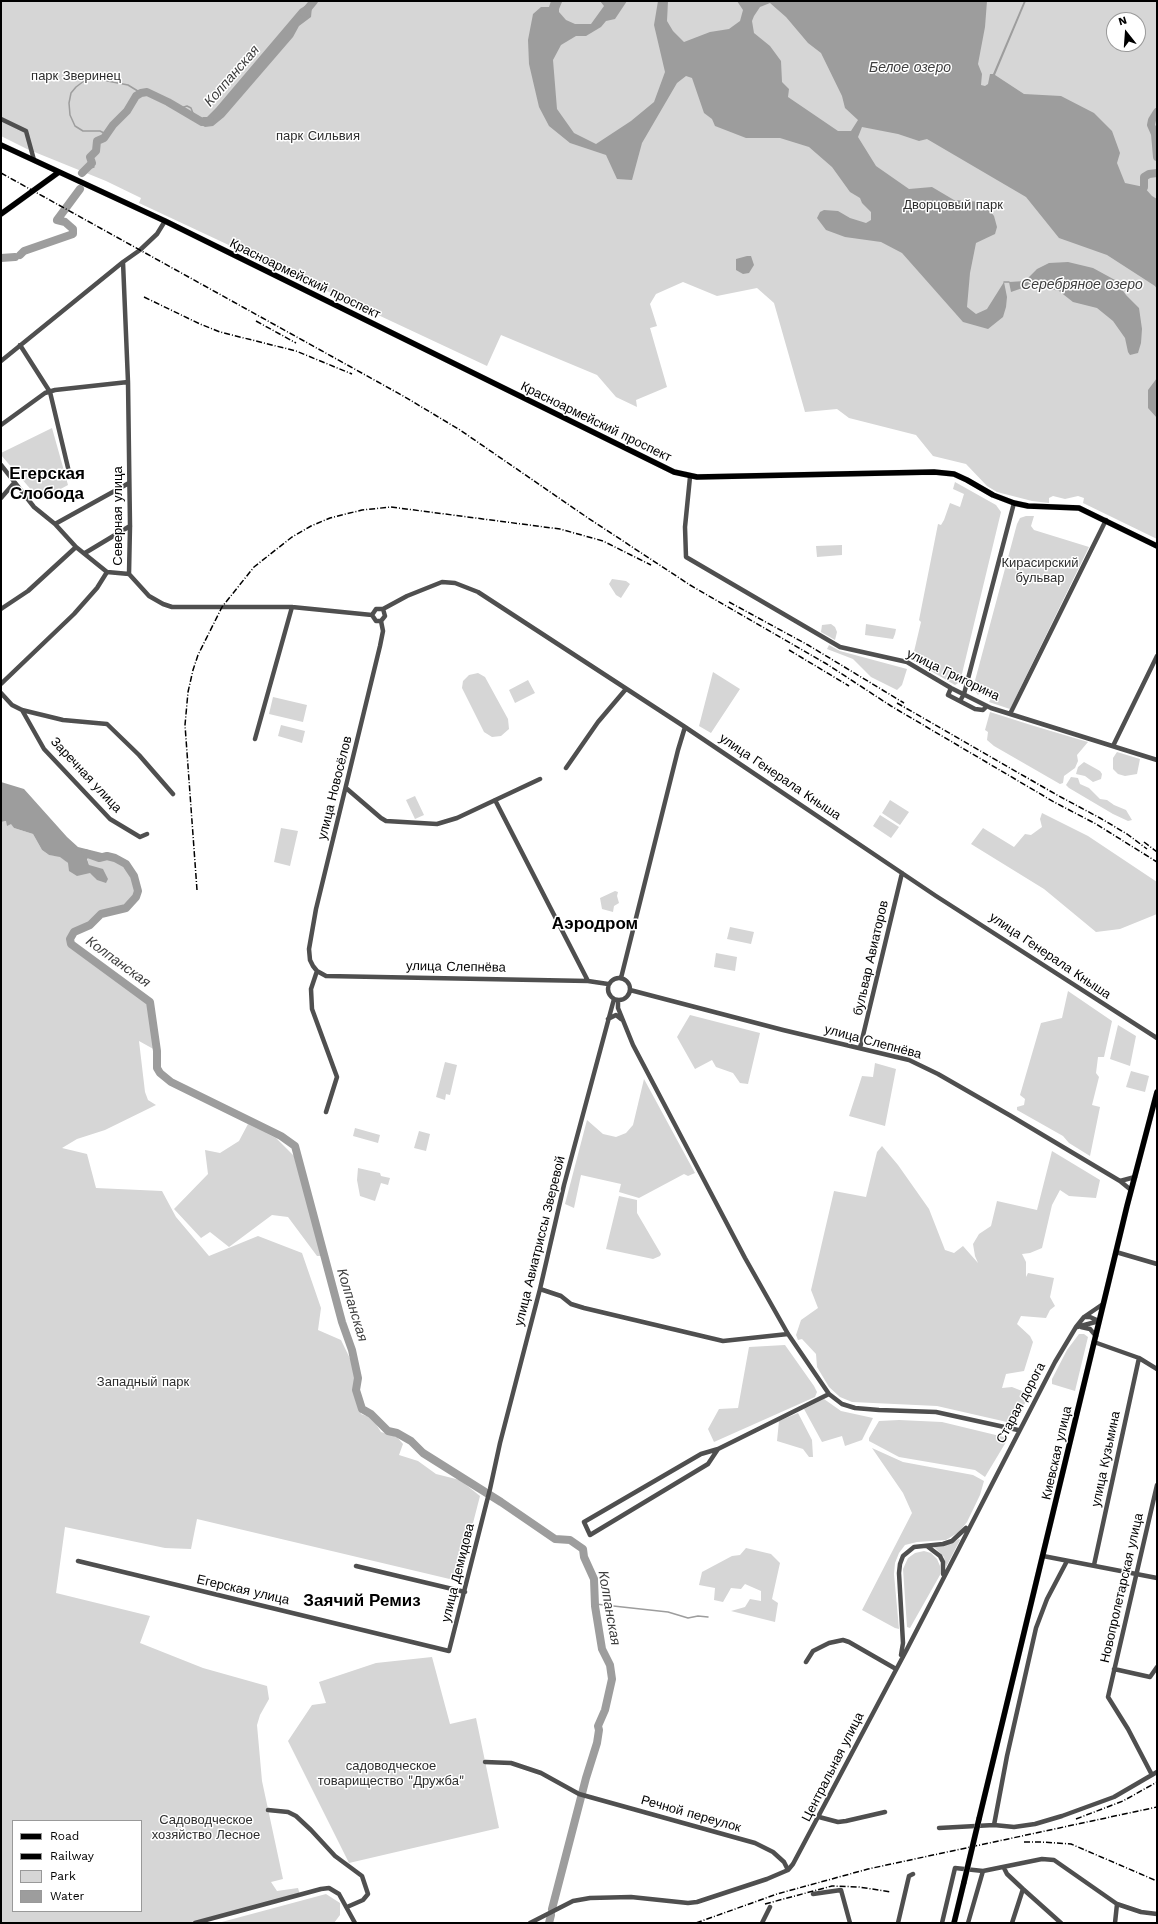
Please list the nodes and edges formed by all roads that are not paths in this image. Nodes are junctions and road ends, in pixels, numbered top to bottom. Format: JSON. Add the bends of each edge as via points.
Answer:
{"nodes":[{"id":1,"x":1,"y":119,"type":"edge"},
{"id":2,"x":1,"y":145,"type":"edge"},
{"id":3,"x":34,"y":160,"type":"junction"},
{"id":4,"x":59,"y":172,"type":"junction"},
{"id":5,"x":1,"y":214,"type":"edge"},
{"id":6,"x":165,"y":221,"type":"junction"},
{"id":7,"x":122,"y":262,"type":"junction"},
{"id":8,"x":20,"y":346,"type":"junction"},
{"id":9,"x":1,"y":361,"type":"edge"},
{"id":10,"x":128,"y":382,"type":"junction"},
{"id":11,"x":50,"y":392,"type":"junction"},
{"id":12,"x":1,"y":425,"type":"edge"},
{"id":13,"x":1,"y":465,"type":"edge"},
{"id":14,"x":69,"y":472,"type":"dead end"},
{"id":15,"x":690,"y":477,"type":"junction"},
{"id":16,"x":14,"y":483,"type":"junction"},
{"id":17,"x":129,"y":483,"type":"junction"},
{"id":18,"x":1,"y":498,"type":"edge"},
{"id":19,"x":1014,"y":503,"type":"junction"},
{"id":20,"x":1106,"y":520,"type":"junction"},
{"id":21,"x":55,"y":524,"type":"junction"},
{"id":22,"x":130,"y":526,"type":"junction"},
{"id":23,"x":1157,"y":546,"type":"edge"},
{"id":24,"x":76,"y":547,"type":"junction"},
{"id":25,"x":85,"y":553,"type":"junction"},
{"id":26,"x":107,"y":572,"type":"junction"},
{"id":27,"x":128,"y":574,"type":"junction"},
{"id":28,"x":292,"y":607,"type":"junction"},
{"id":29,"x":1,"y":609,"type":"edge"},
{"id":30,"x":383,"y":609,"type":"junction"},
{"id":31,"x":372,"y":615,"type":"junction"},
{"id":32,"x":380,"y":621,"type":"junction"},
{"id":33,"x":1157,"y":656,"type":"edge"},
{"id":34,"x":1,"y":684,"type":"edge"},
{"id":35,"x":952,"y":688,"type":"junction"},
{"id":36,"x":626,"y":689,"type":"junction"},
{"id":37,"x":1,"y":693,"type":"edge"},
{"id":38,"x":964,"y":694,"type":"junction"},
{"id":39,"x":960,"y":701,"type":"junction"},
{"id":40,"x":987,"y":706,"type":"junction"},
{"id":41,"x":22,"y":710,"type":"junction"},
{"id":42,"x":1010,"y":714,"type":"junction"},
{"id":43,"x":685,"y":727,"type":"junction"},
{"id":44,"x":255,"y":739,"type":"dead end"},
{"id":45,"x":1113,"y":746,"type":"junction"},
{"id":46,"x":1157,"y":760,"type":"edge"},
{"id":47,"x":566,"y":768,"type":"dead end"},
{"id":48,"x":540,"y":779,"type":"dead end"},
{"id":49,"x":346,"y":788,"type":"junction"},
{"id":50,"x":173,"y":794,"type":"dead end"},
{"id":51,"x":495,"y":800,"type":"junction"},
{"id":52,"x":147,"y":834,"type":"dead end"},
{"id":53,"x":902,"y":873,"type":"junction"},
{"id":54,"x":317,"y":971,"type":"junction"},
{"id":55,"x":621,"y":978,"type":"junction"},
{"id":56,"x":588,"y":981,"type":"junction"},
{"id":57,"x":608,"y":984,"type":"junction"},
{"id":58,"x":630,"y":990,"type":"junction"},
{"id":59,"x":616,"y":1000,"type":"junction"},
{"id":60,"x":621,"y":1018,"type":"junction"},
{"id":61,"x":608,"y":1019,"type":"junction"},
{"id":62,"x":1155,"y":1036,"type":"edge"},
{"id":63,"x":860,"y":1048,"type":"junction"},
{"id":64,"x":1157,"y":1092,"type":"edge"},
{"id":65,"x":326,"y":1112,"type":"dead end"},
{"id":66,"x":1135,"y":1177,"type":"junction"},
{"id":67,"x":1120,"y":1181,"type":"junction"},
{"id":68,"x":1131,"y":1190,"type":"junction"},
{"id":69,"x":1116,"y":1252,"type":"junction"},
{"id":70,"x":1157,"y":1264,"type":"edge"},
{"id":71,"x":540,"y":1289,"type":"junction"},
{"id":72,"x":1103,"y":1304,"type":"junction"},
{"id":73,"x":1084,"y":1318,"type":"junction"},
{"id":74,"x":1099,"y":1321,"type":"junction"},
{"id":75,"x":1076,"y":1327,"type":"junction"},
{"id":76,"x":788,"y":1334,"type":"junction"},
{"id":77,"x":1095,"y":1339,"type":"junction"},
{"id":78,"x":1139,"y":1358,"type":"junction"},
{"id":79,"x":1157,"y":1369,"type":"edge"},
{"id":80,"x":829,"y":1394,"type":"junction"},
{"id":81,"x":1018,"y":1430,"type":"junction"},
{"id":82,"x":718,"y":1449,"type":"junction"},
{"id":83,"x":1157,"y":1486,"type":"edge"},
{"id":84,"x":487,"y":1500,"type":"joint"},
{"id":85,"x":971,"y":1522,"type":"junction"},
{"id":86,"x":927,"y":1546,"type":"junction"},
{"id":87,"x":1043,"y":1556,"type":"junction"},
{"id":88,"x":78,"y":1561,"type":"dead end"},
{"id":89,"x":1067,"y":1561,"type":"junction"},
{"id":90,"x":1094,"y":1565,"type":"junction"},
{"id":91,"x":356,"y":1566,"type":"dead end"},
{"id":92,"x":1136,"y":1574,"type":"junction"},
{"id":93,"x":943,"y":1578,"type":"junction"},
{"id":94,"x":1157,"y":1578,"type":"edge"},
{"id":95,"x":465,"y":1592,"type":"junction"},
{"id":96,"x":449,"y":1651,"type":"joint"},
{"id":97,"x":900,"y":1661,"type":"junction"},
{"id":98,"x":806,"y":1662,"type":"dead end"},
{"id":99,"x":1157,"y":1667,"type":"edge"},
{"id":100,"x":896,"y":1669,"type":"junction"},
{"id":101,"x":1114,"y":1669,"type":"junction"},
{"id":102,"x":890,"y":1679,"type":"joint"},
{"id":103,"x":485,"y":1762,"type":"dead end"},
{"id":104,"x":1155,"y":1773,"type":"edge"},
{"id":105,"x":268,"y":1810,"type":"dead end"},
{"id":106,"x":885,"y":1812,"type":"dead end"},
{"id":107,"x":820,"y":1817,"type":"junction"},
{"id":108,"x":994,"y":1825,"type":"junction"},
{"id":109,"x":939,"y":1828,"type":"dead end"},
{"id":110,"x":1004,"y":1868,"type":"junction"},
{"id":111,"x":788,"y":1870,"type":"junction"},
{"id":112,"x":983,"y":1871,"type":"junction"},
{"id":113,"x":913,"y":1874,"type":"dead end"},
{"id":114,"x":1023,"y":1889,"type":"junction"},
{"id":115,"x":813,"y":1894,"type":"dead end"},
{"id":116,"x":1117,"y":1904,"type":"junction"},
{"id":117,"x":347,"y":1907,"type":"junction"},
{"id":118,"x":770,"y":1907,"type":"dead end"},
{"id":119,"x":1157,"y":1914,"type":"edge"},
{"id":120,"x":195,"y":1923,"type":"edge"},
{"id":121,"x":355,"y":1923,"type":"edge"},
{"id":122,"x":530,"y":1923,"type":"edge"},
{"id":123,"x":762,"y":1923,"type":"edge"},
{"id":124,"x":850,"y":1923,"type":"edge"},
{"id":125,"x":898,"y":1923,"type":"edge"},
{"id":126,"x":942,"y":1923,"type":"edge"},
{"id":127,"x":954,"y":1923,"type":"edge"},
{"id":128,"x":968,"y":1923,"type":"edge"},
{"id":129,"x":1012,"y":1923,"type":"edge"},
{"id":130,"x":1061,"y":1923,"type":"edge"},
{"id":131,"x":1115,"y":1923,"type":"edge"}],
"edges":[{"from":1,"to":3,"type":"street","via":[[26,131]]},
{"from":2,"to":3,"type":"main road","name":"Красноармейский проспект"},
{"from":3,"to":4,"type":"main road","name":"Красноармейский проспект"},
{"from":4,"to":5,"type":"main road"},
{"from":4,"to":6,"type":"main road","name":"Красноармейский проспект"},
{"from":6,"to":7,"type":"street","via":[[157,234]]},
{"from":6,"to":15,"type":"main road","name":"Красноармейский проспект","via":[[643,458]]},
{"from":7,"to":8,"type":"street"},
{"from":7,"to":10,"type":"street","name":"Северная улица"},
{"from":8,"to":9,"type":"street"},
{"from":8,"to":11,"type":"street"},
{"from":10,"to":11,"type":"street"},
{"from":10,"to":17,"type":"street","name":"Северная улица"},
{"from":11,"to":12,"type":"street"},
{"from":11,"to":14,"type":"street"},
{"from":13,"to":16,"type":"street"},
{"from":15,"to":19,"type":"main road","name":"Красноармейский проспект","via":[[934,472],[954,474],[992,495]]},
{"from":15,"to":35,"type":"street","name":"улица Григорина","via":[[685,527],[686,557],[830,643],[906,662]]},
{"from":16,"to":18,"type":"street"},
{"from":16,"to":21,"type":"street","via":[[34,507]]},
{"from":17,"to":21,"type":"street"},
{"from":17,"to":22,"type":"street","name":"Северная улица"},
{"from":19,"to":20,"type":"main road","name":"Красноармейский проспект","via":[[1079,508]]},
{"from":19,"to":38,"type":"street"},
{"from":20,"to":23,"type":"main road","name":"Красноармейский проспект"},
{"from":20,"to":42,"type":"street"},
{"from":21,"to":24,"type":"street"},
{"from":22,"to":25,"type":"street"},
{"from":22,"to":27,"type":"street","name":"Северная улица"},
{"from":24,"to":25,"type":"street"},
{"from":24,"to":29,"type":"street","via":[[28,592]]},
{"from":25,"to":26,"type":"street"},
{"from":26,"to":27,"type":"street"},
{"from":26,"to":34,"type":"street","via":[[97,588],[74,614]]},
{"from":27,"to":28,"type":"street","name":"Северная улица","via":[[149,596],[172,607]]},
{"from":28,"to":31,"type":"street","name":"Северная улица"},
{"from":28,"to":44,"type":"street"},
{"from":30,"to":31,"type":"street","via":[[376,609]]},
{"from":30,"to":32,"type":"street","via":[[385,616]]},
{"from":30,"to":36,"type":"street","name":"улица Генерала Кныша","via":[[435,583],[450,582],[466,586]]},
{"from":31,"to":32,"type":"street"},
{"from":32,"to":49,"type":"street","name":"улица Новосёлов","via":[[380,646]]},
{"from":33,"to":45,"type":"street"},
{"from":35,"to":38,"type":"street","name":"улица Григорина"},
{"from":35,"to":39,"type":"street","via":[[948,695]]},
{"from":36,"to":43,"type":"street","name":"улица Генерала Кныша"},
{"from":36,"to":47,"type":"street","via":[[598,722]]},
{"from":37,"to":41,"type":"street","via":[[12,705]]},
{"from":38,"to":39,"type":"street"},
{"from":38,"to":40,"type":"street","name":"улица Григорина"},
{"from":39,"to":40,"type":"street","via":[[980,710]]},
{"from":40,"to":42,"type":"street","name":"улица Григорина"},
{"from":41,"to":50,"type":"street","via":[[63,720],[107,724],[139,755]]},
{"from":41,"to":52,"type":"street","name":"Заречная улица","via":[[44,749],[110,819],[140,837]]},
{"from":42,"to":45,"type":"street","name":"улица Григорина"},
{"from":43,"to":53,"type":"street","name":"улица Генерала Кныша"},
{"from":43,"to":55,"type":"street"},
{"from":45,"to":46,"type":"street","name":"улица Григорина"},
{"from":48,"to":51,"type":"street"},
{"from":49,"to":51,"type":"street","via":[[381,818],[396,823],[441,823]]},
{"from":49,"to":54,"type":"street","name":"улица Новосёлов","via":[[316,909],[309,949],[310,960]]},
{"from":51,"to":56,"type":"street"},
{"from":53,"to":62,"type":"street","name":"улица Генерала Кныша"},
{"from":53,"to":63,"type":"street","name":"бульвар Авиаторов"},
{"from":54,"to":56,"type":"street","name":"улица Слепнёва","via":[[326,976]]},
{"from":54,"to":65,"type":"street","via":[[311,989],[312,1009],[337,1077]]},
{"from":55,"to":57,"type":"street","via":[[616,978]]},
{"from":55,"to":58,"type":"street","via":[[629,985]]},
{"from":56,"to":57,"type":"street","name":"улица Слепнёва"},
{"from":57,"to":59,"type":"street","via":[[609,996]]},
{"from":58,"to":59,"type":"street","via":[[628,996]]},
{"from":58,"to":63,"type":"street","name":"улица Слепнёва"},
{"from":59,"to":60,"type":"street"},
{"from":59,"to":61,"type":"street","name":"улица Авиатриссы Зверевой"},
{"from":60,"to":61,"type":"street","via":[[616,1015]]},
{"from":60,"to":76,"type":"street","via":[[747,1262]]},
{"from":61,"to":71,"type":"street","name":"улица Авиатриссы Зверевой","via":[[564,1185]]},
{"from":63,"to":67,"type":"street","name":"улица Слепнёва","via":[[909,1060],[925,1068]]},
{"from":64,"to":66,"type":"main road","name":"Киевская улица"},
{"from":66,"to":67,"type":"street"},
{"from":66,"to":68,"type":"main road","name":"Киевская улица"},
{"from":67,"to":68,"type":"street","name":"улица Слепнёва"},
{"from":68,"to":69,"type":"main road","name":"Киевская улица"},
{"from":69,"to":70,"type":"street"},
{"from":69,"to":72,"type":"main road","name":"Киевская улица"},
{"from":71,"to":76,"type":"street","via":[[561,1296],[577,1306],[723,1341]]},
{"from":71,"to":84,"type":"street","name":"улица Авиатриссы Зверевой"},
{"from":72,"to":73,"type":"street","name":"Старая дорога"},
{"from":72,"to":74,"type":"main road","name":"Киевская улица"},
{"from":73,"to":74,"type":"street","via":[[1090,1317]]},
{"from":73,"to":75,"type":"street","name":"Старая дорога"},
{"from":74,"to":75,"type":"street"},
{"from":74,"to":77,"type":"main road","name":"Киевская улица"},
{"from":75,"to":77,"type":"street","via":[[1090,1329]]},
{"from":75,"to":81,"type":"street","name":"Старая дорога"},
{"from":76,"to":80,"type":"street"},
{"from":77,"to":78,"type":"street"},
{"from":77,"to":87,"type":"main road","name":"Киевская улица"},
{"from":78,"to":79,"type":"street"},
{"from":78,"to":90,"type":"street","name":"улица Кузьмина"},
{"from":80,"to":81,"type":"street","via":[[842,1404],[855,1408],[936,1412]]},
{"from":80,"to":82,"type":"street"},
{"from":81,"to":85,"type":"street","name":"Старая дорога"},
{"from":82,"to":82,"type":"street","via":[[708,1464],[590,1535],[584,1522],[701,1454]]},
{"from":83,"to":92,"type":"street","name":"Новопролетарская улица"},
{"from":84,"to":95,"type":"street","name":"улица Демидова"},
{"from":85,"to":86,"type":"street","name":"Старая дорога","via":[[961,1535],[952,1541]]},
{"from":85,"to":93,"type":"street","name":"Старая дорога"},
{"from":86,"to":93,"type":"street","via":[[940,1556],[944,1569]]},
{"from":86,"to":97,"type":"street","name":"Старая дорога","via":[[914,1547],[903,1556],[900,1564],[903,1643]]},
{"from":87,"to":89,"type":"street"},
{"from":87,"to":127,"type":"main road","name":"Киевская улица","bridge":true},
{"from":88,"to":96,"type":"street","name":"Егерская улица"},
{"from":89,"to":90,"type":"street"},
{"from":89,"to":108,"type":"street","via":[[1047,1599],[1036,1628]]},
{"from":90,"to":92,"type":"street"},
{"from":91,"to":95,"type":"street"},
{"from":92,"to":94,"type":"street"},
{"from":92,"to":101,"type":"street","name":"Новопролетарская улица"},
{"from":93,"to":97,"type":"street","name":"Старая дорога"},
{"from":95,"to":96,"type":"street","name":"улица Демидова"},
{"from":97,"to":100,"type":"street","name":"Старая дорога"},
{"from":98,"to":100,"type":"street","via":[[813,1651],[842,1640]]},
{"from":99,"to":101,"type":"street","via":[[1150,1677]]},
{"from":100,"to":102,"type":"street","name":"Старая дорога"},
{"from":101,"to":104,"type":"street","name":"Новопролетарская улица","via":[[1108,1696]]},
{"from":102,"to":107,"type":"street","name":"Центральная улица"},
{"from":103,"to":111,"type":"street","name":"Речной переулок","via":[[511,1763],[541,1773],[579,1794],[755,1843],[773,1852],[784,1862]]},
{"from":104,"to":108,"type":"street","via":[[1114,1797],[1062,1816],[1014,1827]]},
{"from":105,"to":117,"type":"street","via":[[288,1812],[296,1816],[335,1856],[362,1876],[368,1894],[363,1900]]},
{"from":106,"to":107,"type":"street","via":[[838,1822]]},
{"from":107,"to":111,"type":"street","name":"Центральная улица","via":[[794,1864]]},
{"from":108,"to":109,"type":"street"},
{"from":110,"to":112,"type":"street"},
{"from":110,"to":114,"type":"street"},
{"from":110,"to":116,"type":"street","via":[[1031,1860],[1054,1860]]},
{"from":111,"to":122,"type":"street","via":[[697,1902],[631,1897],[590,1898],[573,1901]]},
{"from":112,"to":126,"type":"street","via":[[955,1868]]},
{"from":112,"to":128,"type":"street"},
{"from":113,"to":125,"type":"street","via":[[909,1876]]},
{"from":114,"to":129,"type":"street"},
{"from":114,"to":130,"type":"street"},
{"from":115,"to":124,"type":"street","via":[[840,1890]]},
{"from":116,"to":119,"type":"street"},
{"from":116,"to":131,"type":"street"},
{"from":117,"to":120,"type":"street","via":[[336,1891],[329,1888]]},
{"from":117,"to":121,"type":"street"},
{"from":118,"to":123,"type":"street"}]}
